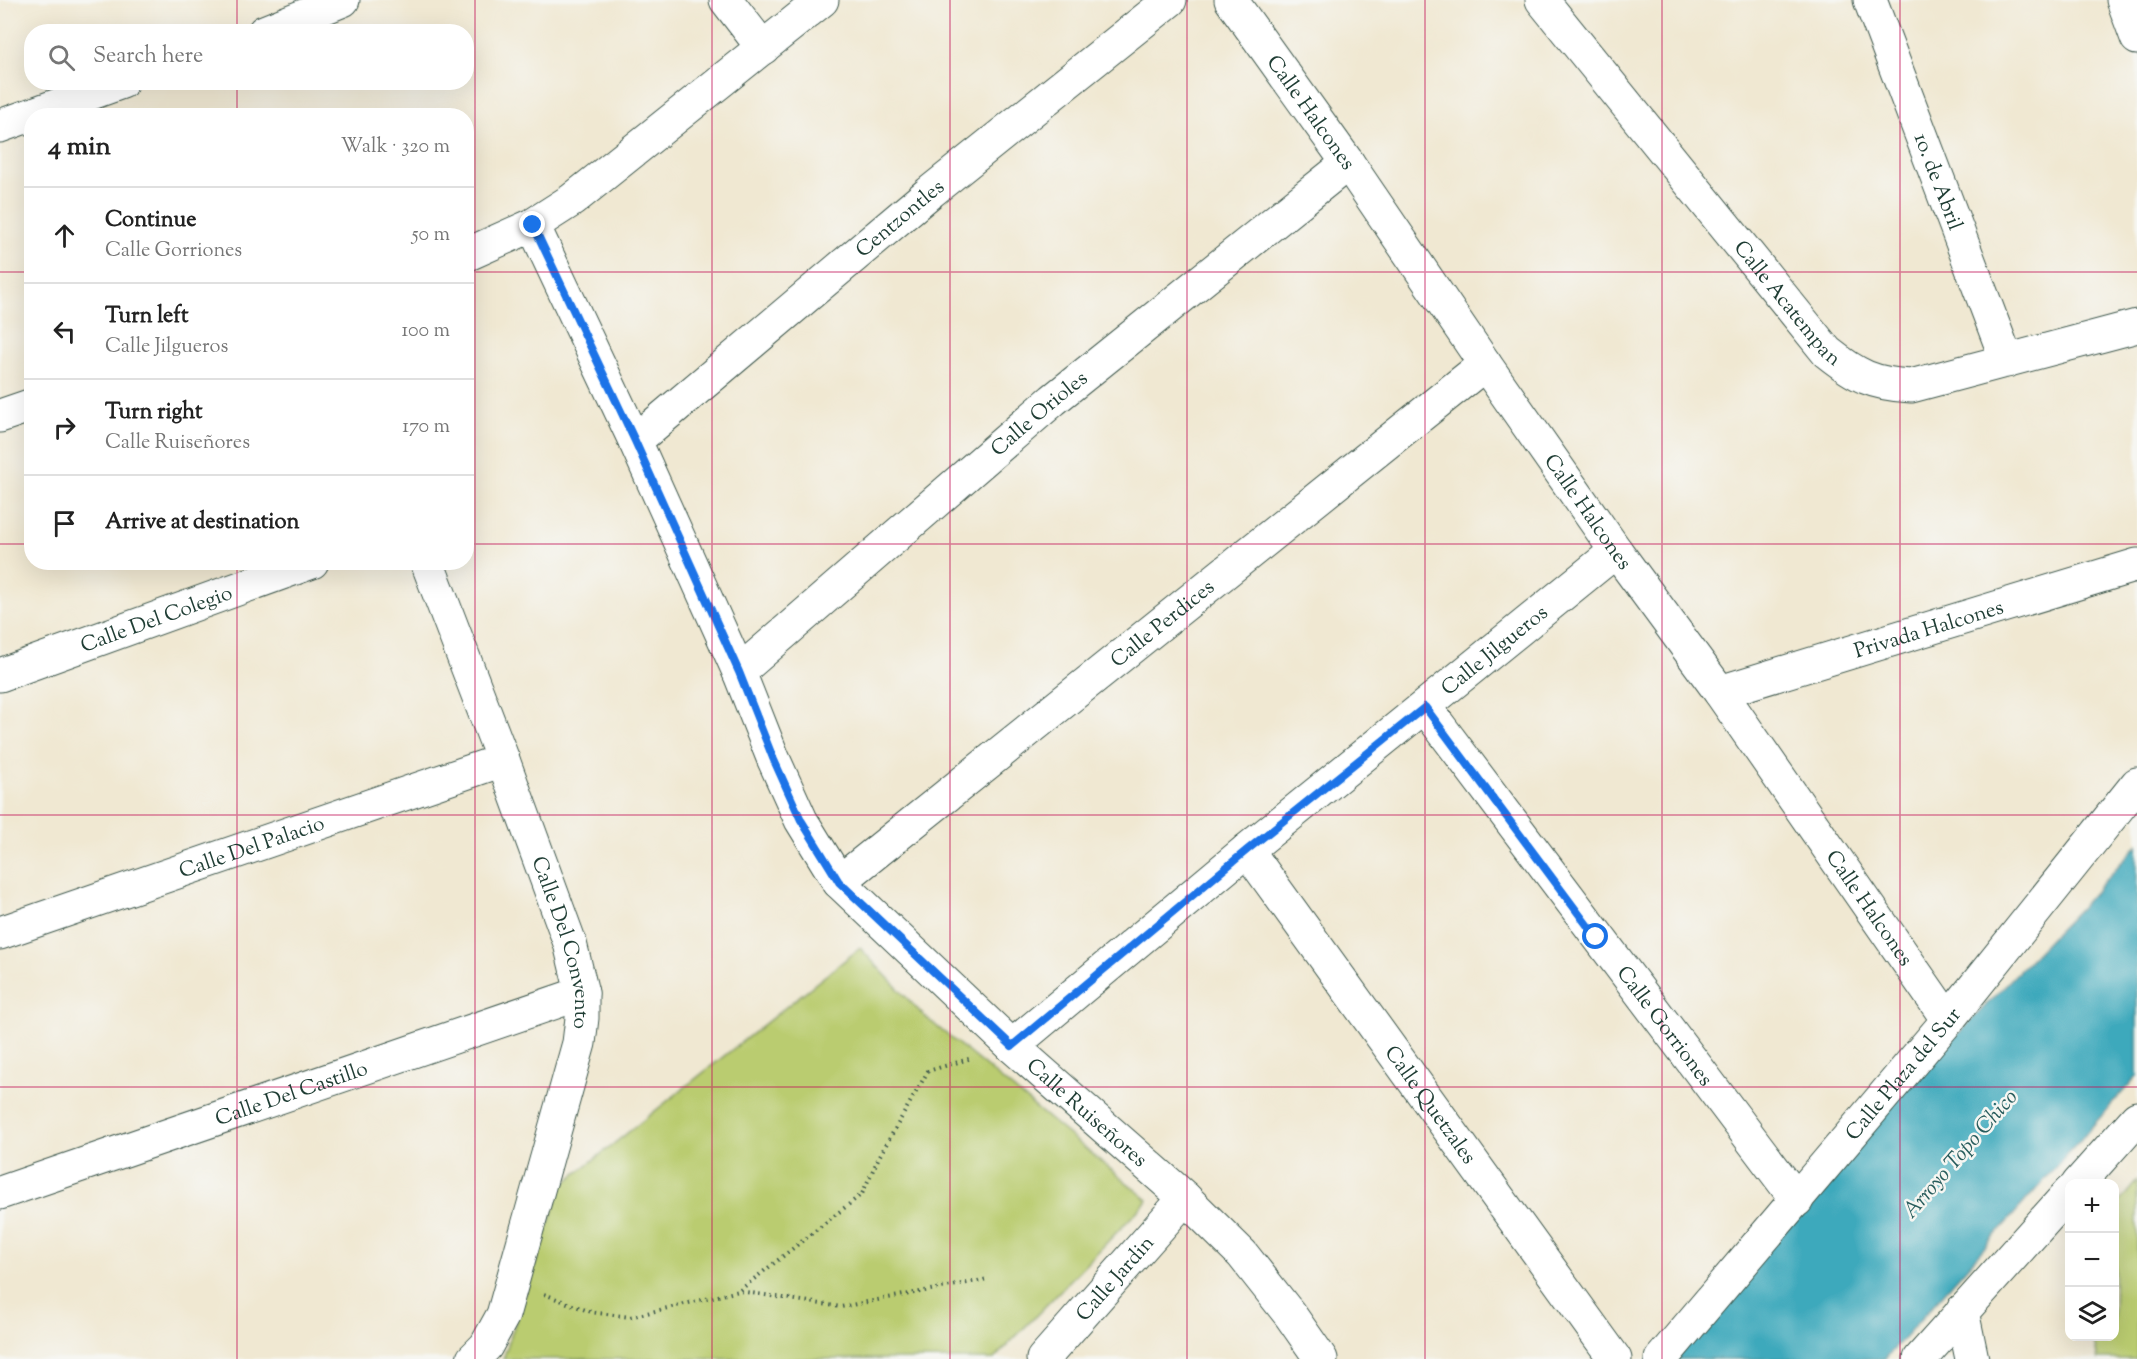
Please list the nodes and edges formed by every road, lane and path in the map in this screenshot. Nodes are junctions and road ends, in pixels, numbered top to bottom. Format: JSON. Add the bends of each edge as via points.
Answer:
{"nodes":[{"id":1,"x":343,"y":0,"type":"edge"},
{"id":2,"x":726,"y":0,"type":"edge"},
{"id":3,"x":822,"y":0,"type":"edge"},
{"id":4,"x":1170,"y":0,"type":"edge"},
{"id":5,"x":1231,"y":0,"type":"edge"},
{"id":6,"x":1542,"y":0,"type":"edge"},
{"id":7,"x":1870,"y":0,"type":"edge"},
{"id":8,"x":2123,"y":0,"type":"edge"},
{"id":9,"x":284,"y":24,"type":"edge"},
{"id":10,"x":2137,"y":38,"type":"edge"},
{"id":11,"x":763,"y":48,"type":"junction"},
{"id":12,"x":100,"y":90,"type":"edge"},
{"id":13,"x":50,"y":108,"type":"edge"},
{"id":14,"x":24,"y":117,"type":"edge"},
{"id":15,"x":0,"y":126,"type":"edge"},
{"id":16,"x":1348,"y":163,"type":"junction"},
{"id":17,"x":533,"y":225,"type":"junction"},
{"id":18,"x":474,"y":251,"type":"edge"},
{"id":19,"x":2137,"y":326,"type":"edge"},
{"id":20,"x":2007,"y":361,"type":"junction"},
{"id":21,"x":1485,"y":364,"type":"junction"},
{"id":22,"x":24,"y":408,"type":"edge"},
{"id":23,"x":0,"y":416,"type":"edge"},
{"id":24,"x":635,"y":441,"type":"junction"},
{"id":25,"x":1616,"y":551,"type":"junction"},
{"id":26,"x":2137,"y":565,"type":"edge"},
{"id":27,"x":290,"y":570,"type":"edge"},
{"id":28,"x":430,"y":570,"type":"edge"},
{"id":29,"x":739,"y":672,"type":"junction"},
{"id":30,"x":0,"y":675,"type":"edge"},
{"id":31,"x":1720,"y":692,"type":"junction"},
{"id":32,"x":1425,"y":707,"type":"junction"},
{"id":33,"x":503,"y":760,"type":"junction"},
{"id":34,"x":2137,"y":784,"type":"edge"},
{"id":35,"x":1247,"y":850,"type":"junction"},
{"id":36,"x":839,"y":882,"type":"junction"},
{"id":37,"x":0,"y":933,"type":"edge"},
{"id":38,"x":582,"y":993,"type":"junction"},
{"id":39,"x":1948,"y":1020,"type":"junction"},
{"id":40,"x":1012,"y":1046,"type":"junction"},
{"id":41,"x":2137,"y":1118,"type":"edge"},
{"id":42,"x":2082,"y":1179,"type":"edge"},
{"id":43,"x":0,"y":1193,"type":"edge"},
{"id":44,"x":1185,"y":1198,"type":"junction"},
{"id":45,"x":2065,"y":1198,"type":"edge"},
{"id":46,"x":1797,"y":1200,"type":"junction"},
{"id":47,"x":988,"y":1280,"type":"dead end"},
{"id":48,"x":512,"y":1282,"type":"junction"},
{"id":49,"x":739,"y":1291,"type":"junction"},
{"id":50,"x":1962,"y":1311,"type":"junction"},
{"id":51,"x":473,"y":1359,"type":"edge"},
{"id":52,"x":1043,"y":1359,"type":"edge"},
{"id":53,"x":1321,"y":1359,"type":"edge"},
{"id":54,"x":1615,"y":1359,"type":"edge"},
{"id":55,"x":1661,"y":1359,"type":"edge"},
{"id":56,"x":1920,"y":1359,"type":"edge"},
{"id":57,"x":1972,"y":1359,"type":"edge"}],
"edges":[{"from":1,"to":9,"type":"street"},
{"from":2,"to":11,"type":"street"},
{"from":3,"to":11,"type":"street"},
{"from":4,"to":24,"type":"street","name":"Centzontles","via":[[929,193]]},
{"from":5,"to":16,"type":"street","name":"Calle Halcones"},
{"from":6,"to":20,"type":"street","name":"Calle Acatempan","via":[[1827,352],[1847,368],[1887,385],[1911,386]]},
{"from":7,"to":20,"type":"street","name":"1o. de Abril"},
{"from":8,"to":10,"type":"street"},
{"from":11,"to":17,"type":"street","via":[[572,201]]},
{"from":12,"to":13,"type":"street"},
{"from":14,"to":15,"type":"street"},
{"from":16,"to":21,"type":"street","name":"Calle Halcones"},
{"from":16,"to":29,"type":"street","name":"Calle Orioles","via":[[1053,400]]},
{"from":17,"to":18,"type":"street"},
{"from":17,"to":24,"type":"street","name":"Calle Ruiseñores"},
{"from":19,"to":20,"type":"street","name":"Calle Acatempan"},
{"from":21,"to":25,"type":"street","name":"Calle Halcones"},
{"from":21,"to":36,"type":"street","name":"Calle Perdices"},
{"from":22,"to":23,"type":"street"},
{"from":24,"to":29,"type":"street","name":"Calle Ruiseñores"},
{"from":25,"to":31,"type":"street","name":"Calle Halcones"},
{"from":25,"to":32,"type":"street","name":"Calle Jilgueros"},
{"from":26,"to":31,"type":"street","name":"Privada Halcones"},
{"from":27,"to":30,"type":"street","name":"Calle Del Colegio"},
{"from":28,"to":33,"type":"street","name":"Calle Del Convento"},
{"from":29,"to":36,"type":"street","name":"Calle Ruiseñores","via":[[801,820]]},
{"from":31,"to":39,"type":"street","name":"Calle Halcones"},
{"from":32,"to":35,"type":"street","name":"Calle Jilgueros"},
{"from":32,"to":46,"type":"street","name":"Calle Gorriones"},
{"from":33,"to":37,"type":"street","name":"Calle Del Palacio"},
{"from":33,"to":38,"type":"street","name":"Calle Del Convento","via":[[570,943]]},
{"from":34,"to":39,"type":"street","name":"Calle Plaza del Sur"},
{"from":35,"to":40,"type":"street","name":"Calle Jilgueros"},
{"from":35,"to":54,"type":"street","name":"Calle Quetzales"},
{"from":36,"to":40,"type":"street","name":"Calle Ruiseñores"},
{"from":38,"to":43,"type":"street","name":"Calle Del Castillo"},
{"from":38,"to":48,"type":"street","name":"Calle Del Convento","via":[[579,1043]]},
{"from":39,"to":46,"type":"street","name":"Calle Plaza del Sur"},
{"from":40,"to":44,"type":"street","name":"Calle Ruiseñores"},
{"from":40,"to":49,"type":"path","via":[[928,1071],[862,1194]]},
{"from":41,"to":42,"type":"street"},
{"from":44,"to":52,"type":"street","name":"Calle Jardin"},
{"from":44,"to":53,"type":"street","name":"Calle Ruiseñores","via":[[1242,1254]]},
{"from":45,"to":50,"type":"street"},
{"from":46,"to":55,"type":"street","name":"Calle Plaza del Sur"},
{"from":47,"to":49,"type":"path","via":[[841,1307]]},
{"from":48,"to":49,"type":"path","via":[[591,1312],[630,1317]]},
{"from":48,"to":51,"type":"street","name":"Calle Del Convento","via":[[502,1315],[486,1346]]},
{"from":50,"to":56,"type":"street"},
{"from":50,"to":57,"type":"street"}]}
